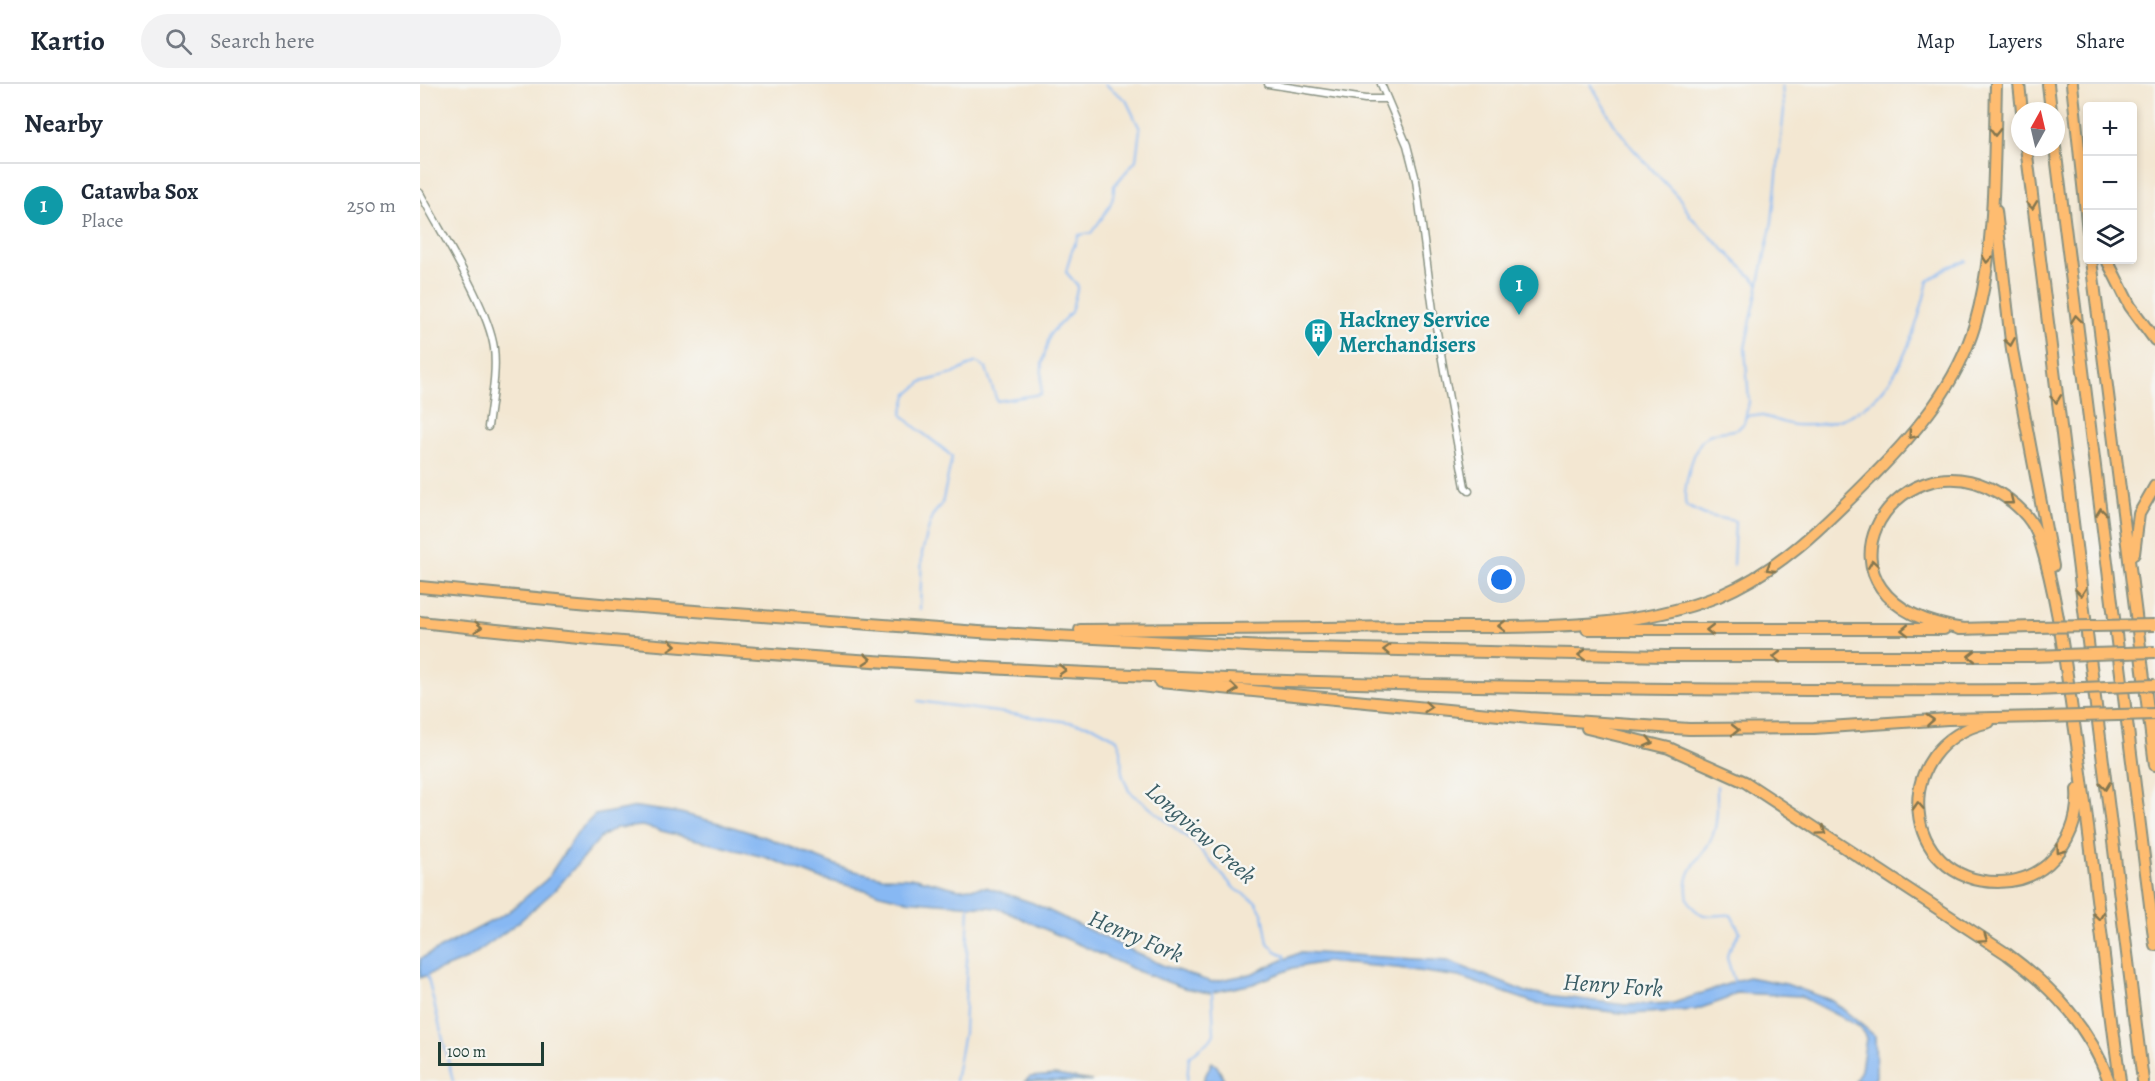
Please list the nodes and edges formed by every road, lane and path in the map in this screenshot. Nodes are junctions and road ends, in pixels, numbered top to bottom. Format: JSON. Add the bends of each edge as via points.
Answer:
{"nodes":[{"id":1,"x":1268,"y":84,"type":"edge"},
{"id":2,"x":1381,"y":84,"type":"edge"},
{"id":3,"x":1996,"y":84,"type":"edge"},
{"id":4,"x":2019,"y":84,"type":"edge"},
{"id":5,"x":2048,"y":84,"type":"edge"},
{"id":6,"x":2072,"y":84,"type":"edge"},
{"id":7,"x":1387,"y":99,"type":"junction"},
{"id":8,"x":2021,"y":102,"type":"edge"},
{"id":9,"x":2050,"y":102,"type":"edge"},
{"id":10,"x":2077,"y":124,"type":"junction"},
{"id":11,"x":2026,"y":156,"type":"edge"},
{"id":12,"x":2056,"y":156,"type":"edge"},
{"id":13,"x":2083,"y":158,"type":"edge"},
{"id":14,"x":1993,"y":180,"type":"junction"},
{"id":15,"x":420,"y":193,"type":"edge"},
{"id":16,"x":2086,"y":210,"type":"edge"},
{"id":17,"x":2092,"y":264,"type":"edge"},
{"id":18,"x":2109,"y":264,"type":"edge"},
{"id":19,"x":2155,"y":340,"type":"edge"},
{"id":20,"x":488,"y":427,"type":"dead end"},
{"id":21,"x":2155,"y":486,"type":"edge"},
{"id":22,"x":1469,"y":491,"type":"dead end"},
{"id":23,"x":420,"y":587,"type":"edge"},
{"id":24,"x":2134,"y":596,"type":"junction"},
{"id":25,"x":2056,"y":605,"type":"junction"},
{"id":26,"x":420,"y":622,"type":"edge"},
{"id":27,"x":899,"y":624,"type":"junction"},
{"id":28,"x":2155,"y":625,"type":"edge"},
{"id":29,"x":1530,"y":626,"type":"junction"},
{"id":30,"x":1964,"y":629,"type":"junction"},
{"id":31,"x":2155,"y":652,"type":"edge"},
{"id":32,"x":1135,"y":674,"type":"junction"},
{"id":33,"x":2155,"y":685,"type":"edge"},
{"id":34,"x":2155,"y":714,"type":"edge"},
{"id":35,"x":2012,"y":717,"type":"junction"},
{"id":36,"x":1530,"y":718,"type":"junction"},
{"id":37,"x":2075,"y":733,"type":"junction"},
{"id":38,"x":2154,"y":748,"type":"edge"},
{"id":39,"x":2155,"y":765,"type":"edge"},
{"id":40,"x":2155,"y":945,"type":"edge"},
{"id":41,"x":2109,"y":1081,"type":"edge"},
{"id":42,"x":2120,"y":1081,"type":"edge"},
{"id":43,"x":2143,"y":1081,"type":"edge"}],
"edges":[{"from":1,"to":7,"type":"street"},
{"from":2,"to":7,"type":"street"},
{"from":3,"to":14,"type":"highway","one_way":true},
{"from":4,"to":8,"type":"highway"},
{"from":5,"to":9,"type":"highway"},
{"from":6,"to":10,"type":"highway"},
{"from":7,"to":22,"type":"street","via":[[1407,145],[1416,180],[1433,310],[1465,487]]},
{"from":10,"to":13,"type":"highway"},
{"from":10,"to":16,"type":"highway"},
{"from":11,"to":43,"type":"highway","one_way":true},
{"from":40,"to":12,"type":"highway","one_way":true},
{"from":14,"to":25,"type":"highway","one_way":true,"via":[[2006,316],[2047,528]]},
{"from":14,"to":29,"type":"highway","one_way":true,"via":[[1982,296],[1962,359],[1924,420],[1832,518],[1781,561],[1716,597],[1627,620]]},
{"from":15,"to":20,"type":"street","via":[[491,336],[495,363]]},
{"from":17,"to":24,"type":"highway"},
{"from":18,"to":19,"type":"highway","via":[[2130,306]]},
{"from":21,"to":24,"type":"highway","via":[[2142,506],[2136,526]]},
{"from":23,"to":27,"type":"highway","via":[[690,611]]},
{"from":24,"to":38,"type":"highway"},
{"from":30,"to":25,"type":"highway","one_way":true,"via":[[1905,612],[1887,596],[1873,568],[1872,540],[1879,520],[1900,496],[1926,483],[1975,483],[2017,506],[2038,536]]},
{"from":25,"to":37,"type":"highway"},
{"from":26,"to":32,"type":"highway","one_way":true,"via":[[891,661]]},
{"from":29,"to":27,"type":"highway","one_way":true,"via":[[1074,630]]},
{"from":31,"to":27,"type":"highway","one_way":true,"bridge":true,"via":[[2031,656],[1522,654],[1265,646],[979,632]]},
{"from":28,"to":30,"type":"highway","bridge":true},
{"from":30,"to":29,"type":"highway","one_way":true,"via":[[1767,631]]},
{"from":32,"to":33,"type":"highway","bridge":true,"via":[[1547,689],[2035,690]]},
{"from":32,"to":36,"type":"highway","one_way":true,"via":[[1155,681]]},
{"from":34,"to":35,"type":"highway","bridge":true},
{"from":36,"to":35,"type":"highway","one_way":true,"via":[[1730,730]]},
{"from":37,"to":35,"type":"highway","one_way":true,"via":[[2077,804],[2073,828],[2063,849],[2031,876],[2007,882],[1978,880],[1948,865],[1932,847],[1919,817],[1919,785],[1927,764],[1946,742],[1968,728]]},
{"from":36,"to":41,"type":"highway","one_way":true,"via":[[1596,729],[1669,748],[1728,773],[1790,810],[2042,981],[2079,1023]]},
{"from":37,"to":42,"type":"highway","one_way":true},
{"from":38,"to":39,"type":"highway"}]}
